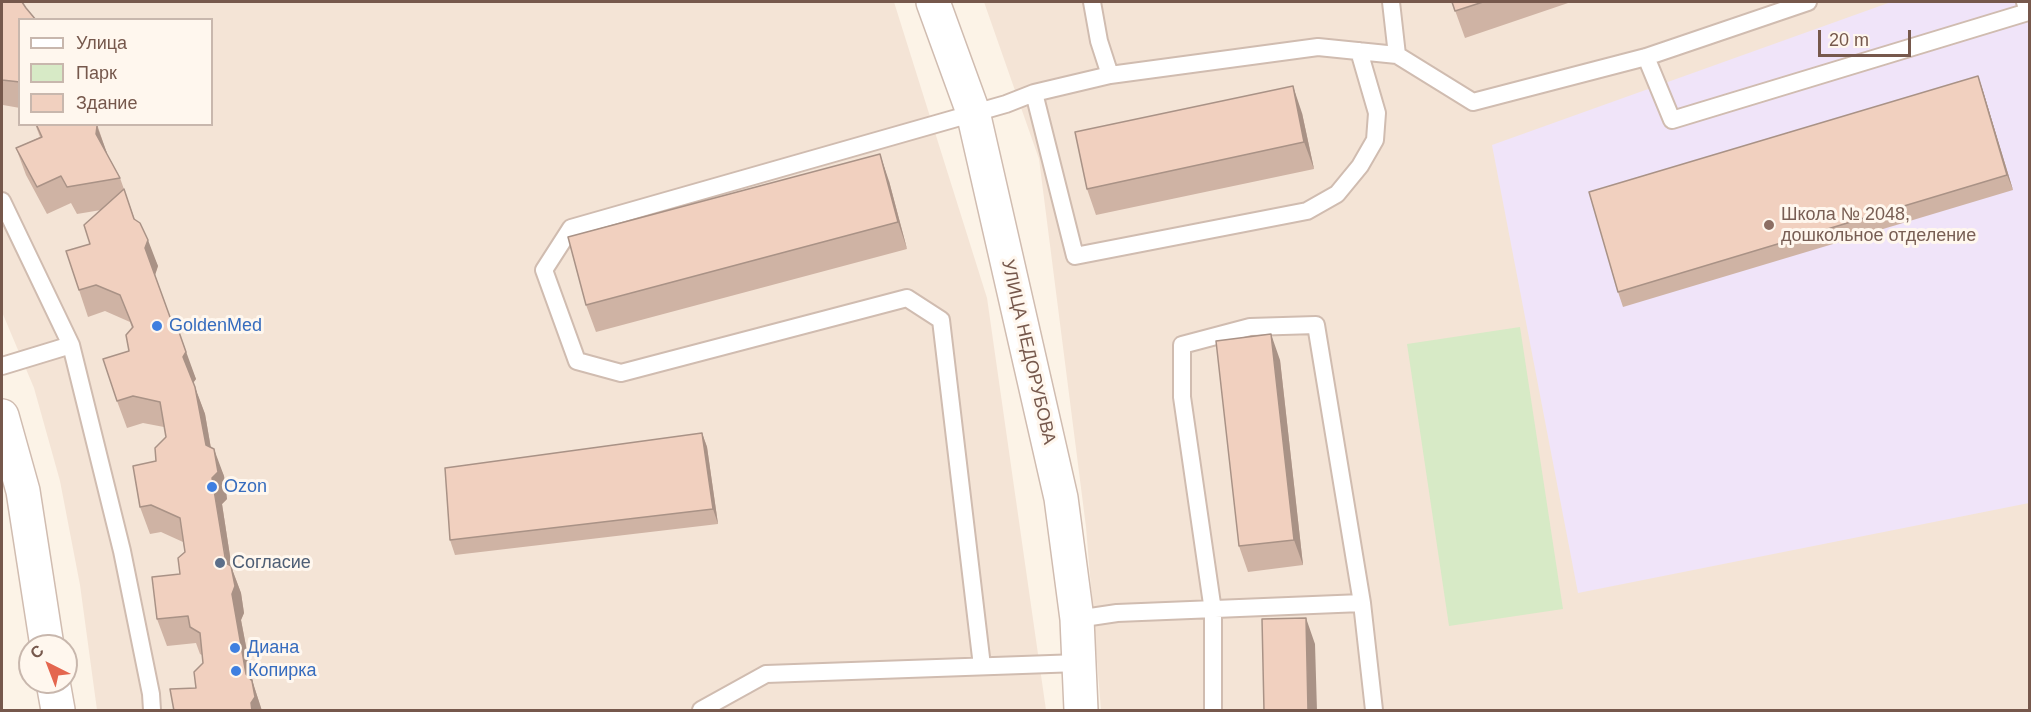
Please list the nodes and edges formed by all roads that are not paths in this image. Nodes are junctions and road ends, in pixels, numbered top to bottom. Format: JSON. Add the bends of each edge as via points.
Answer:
{"nodes":[{"id":1,"x":933,"y":2,"type":"edge"},
{"id":2,"x":1092,"y":2,"type":"edge"},
{"id":3,"x":1391,"y":2,"type":"edge"},
{"id":4,"x":1808,"y":2,"type":"edge"},
{"id":5,"x":2025,"y":2,"type":"edge"},
{"id":6,"x":1359,"y":51,"type":"junction"},
{"id":7,"x":1397,"y":56,"type":"junction"},
{"id":8,"x":1646,"y":57,"type":"junction"},
{"id":9,"x":1110,"y":75,"type":"junction"},
{"id":10,"x":1034,"y":93,"type":"junction"},
{"id":11,"x":973,"y":112,"type":"junction"},
{"id":12,"x":2,"y":201,"type":"edge"},
{"id":13,"x":71,"y":345,"type":"junction"},
{"id":14,"x":2,"y":366,"type":"edge"},
{"id":15,"x":2,"y":416,"type":"edge"},
{"id":16,"x":1362,"y":603,"type":"junction"},
{"id":17,"x":1213,"y":611,"type":"junction"},
{"id":18,"x":1077,"y":619,"type":"junction"},
{"id":19,"x":45,"y":634,"type":"edge"},
{"id":20,"x":1079,"y":663,"type":"junction"},
{"id":21,"x":982,"y":666,"type":"junction"},
{"id":22,"x":55,"y":694,"type":"edge"},
{"id":23,"x":58,"y":711,"type":"edge"},
{"id":24,"x":152,"y":711,"type":"edge"},
{"id":25,"x":701,"y":711,"type":"edge"},
{"id":26,"x":1081,"y":711,"type":"edge"},
{"id":27,"x":1213,"y":711,"type":"edge"},
{"id":28,"x":1374,"y":711,"type":"edge"}],
"edges":[{"from":1,"to":11,"type":"street","name":"УЛИЦА НЕДОРУБОВА"},
{"from":2,"to":9,"type":"lane"},
{"from":3,"to":7,"type":"lane"},
{"from":4,"to":8,"type":"lane"},
{"from":5,"to":8,"type":"lane","via":[[2028,12],[1672,120]]},
{"from":6,"to":7,"type":"lane"},
{"from":6,"to":9,"type":"lane","via":[[1318,47]]},
{"from":6,"to":10,"type":"lane","via":[[1377,113],[1375,140],[1337,194],[1307,211],[1075,256]]},
{"from":7,"to":8,"type":"lane","via":[[1473,102]]},
{"from":9,"to":10,"type":"lane"},
{"from":10,"to":11,"type":"lane"},
{"from":11,"to":18,"type":"street","name":"УЛИЦА НЕДОРУБОВА","via":[[1061,498]]},
{"from":11,"to":21,"type":"lane","via":[[571,228],[544,270],[577,362],[621,372],[907,298],[941,320]]},
{"from":12,"to":13,"type":"lane"},
{"from":13,"to":14,"type":"lane"},
{"from":13,"to":24,"type":"lane","via":[[122,551]]},
{"from":15,"to":19,"type":"street","via":[[23,491]]},
{"from":16,"to":17,"type":"lane"},
{"from":16,"to":17,"type":"lane","via":[[1316,325],[1250,327],[1182,345],[1182,397]]},
{"from":16,"to":28,"type":"lane"},
{"from":17,"to":18,"type":"lane","via":[[1118,613]]},
{"from":17,"to":27,"type":"lane"},
{"from":18,"to":20,"type":"street","name":"УЛИЦА НЕДОРУБОВА"},
{"from":20,"to":21,"type":"lane"},
{"from":20,"to":26,"type":"street","name":"УЛИЦА НЕДОРУБОВА"},
{"from":21,"to":25,"type":"lane","via":[[766,674]]},
{"from":22,"to":23,"type":"street"}]}
